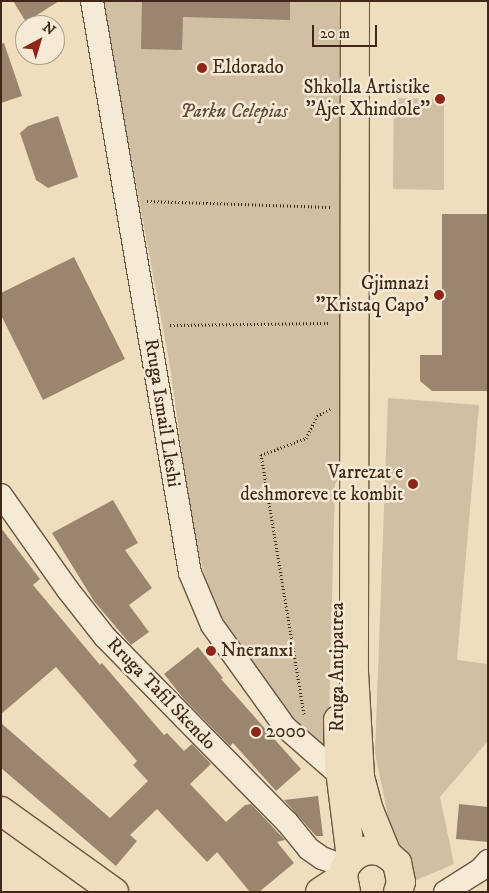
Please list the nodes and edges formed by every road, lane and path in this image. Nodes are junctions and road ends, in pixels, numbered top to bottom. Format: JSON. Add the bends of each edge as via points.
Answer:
{"nodes":[{"id":1,"x":92,"y":1,"type":"edge"},
{"id":2,"x":355,"y":1,"type":"edge"},
{"id":3,"x":127,"y":200,"type":"junction"},
{"id":4,"x":355,"y":208,"type":"junction"},
{"id":5,"x":354,"y":323,"type":"junction"},
{"id":6,"x":148,"y":325,"type":"junction"},
{"id":7,"x":354,"y":394,"type":"junction"},
{"id":8,"x":353,"y":476,"type":"junction"},
{"id":9,"x":1,"y":495,"type":"edge"},
{"id":10,"x":305,"y":718,"type":"dead end"},
{"id":11,"x":340,"y":775,"type":"junction"},
{"id":12,"x":1,"y":811,"type":"edge"},
{"id":13,"x":387,"y":854,"type":"junction"},
{"id":14,"x":488,"y":861,"type":"edge"},
{"id":15,"x":346,"y":874,"type":"edge"},
{"id":16,"x":114,"y":892,"type":"edge"},
{"id":17,"x":320,"y":892,"type":"edge"},
{"id":18,"x":398,"y":892,"type":"edge"},
{"id":19,"x":445,"y":892,"type":"edge"}],
"edges":[{"from":1,"to":3,"type":"street","name":"Rruga Ismail Lleshi"},
{"from":2,"to":4,"type":"main road","name":"Rruga Antipatrea"},
{"from":3,"to":4,"type":"path"},
{"from":3,"to":6,"type":"street","name":"Rruga Ismail Lleshi"},
{"from":4,"to":5,"type":"main road","name":"Rruga Antipatrea"},
{"from":5,"to":6,"type":"path"},
{"from":5,"to":7,"type":"main road","name":"Rruga Antipatrea"},
{"from":6,"to":11,"type":"street","name":"Rruga Ismail Lleshi","via":[[184,546],[200,600],[228,650],[285,727]]},
{"from":7,"to":8,"type":"main road","name":"Rruga Antipatrea"},
{"from":7,"to":10,"type":"path","via":[[317,416],[306,438],[261,455]]},
{"from":8,"to":11,"type":"main road","name":"Rruga Antipatrea","via":[[340,524],[337,658]]},
{"from":8,"to":13,"type":"main road","name":"Rruga Antipatrea","via":[[357,751],[369,810]]},
{"from":9,"to":15,"type":"street","name":"Rruga Tafil Skendo","via":[[105,636],[287,822],[309,849]]},
{"from":11,"to":15,"type":"main road","name":"Rruga Antipatrea"},
{"from":12,"to":16,"type":"main road"},
{"from":13,"to":15,"type":"main road","via":[[369,850],[359,853]]},
{"from":13,"to":18,"type":"main road","name":"Rruga Antipatrea","via":[[397,863],[400,872]]},
{"from":14,"to":19,"type":"street","via":[[480,870]]},
{"from":15,"to":17,"type":"main road"}]}
